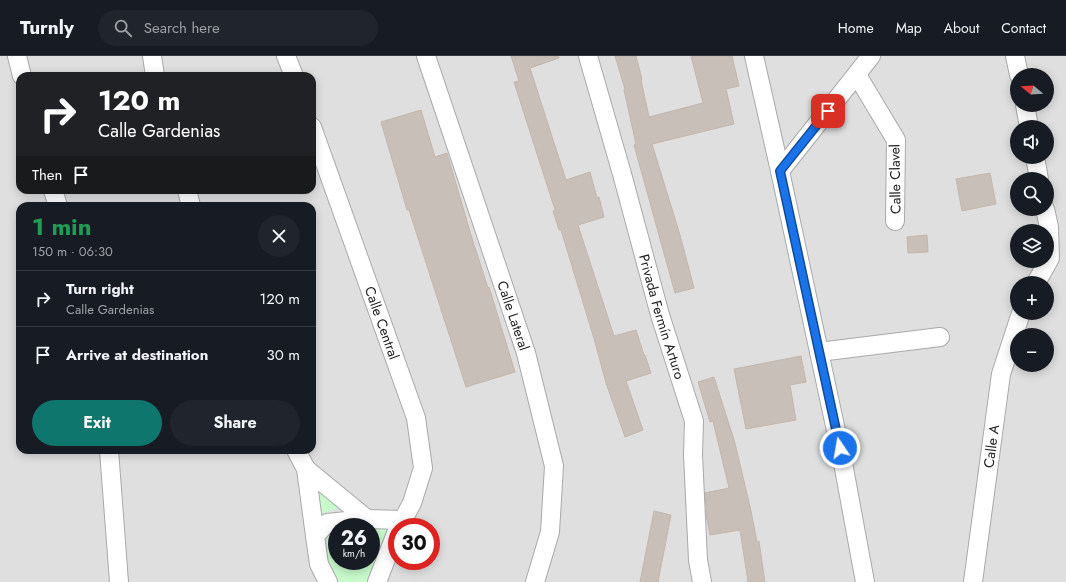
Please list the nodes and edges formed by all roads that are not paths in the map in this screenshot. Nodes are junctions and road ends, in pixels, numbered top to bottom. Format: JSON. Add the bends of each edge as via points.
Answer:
{"nodes":[{"id":1,"x":16,"y":56,"type":"edge"},
{"id":2,"x":152,"y":56,"type":"edge"},
{"id":3,"x":286,"y":56,"type":"edge"},
{"id":4,"x":426,"y":56,"type":"edge"},
{"id":5,"x":588,"y":56,"type":"edge"},
{"id":6,"x":754,"y":56,"type":"edge"},
{"id":7,"x":871,"y":56,"type":"edge"},
{"id":8,"x":1016,"y":56,"type":"edge"},
{"id":9,"x":1018,"y":68,"type":"edge"},
{"id":10,"x":21,"y":72,"type":"edge"},
{"id":11,"x":154,"y":72,"type":"edge"},
{"id":12,"x":292,"y":72,"type":"edge"},
{"id":13,"x":856,"y":75,"type":"junction"},
{"id":14,"x":316,"y":138,"type":"edge"},
{"id":15,"x":780,"y":171,"type":"junction"},
{"id":16,"x":1047,"y":216,"type":"edge"},
{"id":17,"x":895,"y":221,"type":"dead end"},
{"id":18,"x":1040,"y":276,"type":"edge"},
{"id":19,"x":1019,"y":320,"type":"edge"},
{"id":20,"x":940,"y":337,"type":"dead end"},
{"id":21,"x":819,"y":352,"type":"junction"},
{"id":22,"x":109,"y":454,"type":"edge"},
{"id":23,"x":298,"y":454,"type":"edge"},
{"id":24,"x":306,"y":469,"type":"junction"},
{"id":25,"x":366,"y":518,"type":"edge"},
{"id":26,"x":404,"y":518,"type":"edge"},
{"id":27,"x":328,"y":523,"type":"edge"},
{"id":28,"x":315,"y":536,"type":"junction"},
{"id":29,"x":388,"y":554,"type":"edge"},
{"id":30,"x":119,"y":582,"type":"edge"},
{"id":31,"x":328,"y":582,"type":"edge"},
{"id":32,"x":377,"y":582,"type":"edge"},
{"id":33,"x":535,"y":582,"type":"edge"},
{"id":34,"x":702,"y":582,"type":"edge"},
{"id":35,"x":865,"y":582,"type":"edge"},
{"id":36,"x":973,"y":582,"type":"edge"}],
"edges":[{"from":1,"to":10,"type":"street"},
{"from":2,"to":11,"type":"street"},
{"from":3,"to":12,"type":"street"},
{"from":4,"to":33,"type":"street","name":"Calle Lateral","via":[[526,353],[554,466],[550,532]]},
{"from":5,"to":34,"type":"street","name":"Privada Fermín Arturo","via":[[660,315],[694,421],[693,455]]},
{"from":6,"to":15,"type":"street"},
{"from":7,"to":13,"type":"street"},
{"from":8,"to":9,"type":"street"},
{"from":13,"to":15,"type":"street"},
{"from":13,"to":17,"type":"street","name":"Calle Clavel","via":[[896,140]]},
{"from":14,"to":26,"type":"street","name":"Calle Central","via":[[416,418],[423,468],[412,503]]},
{"from":15,"to":21,"type":"street"},
{"from":16,"to":18,"type":"street","via":[[1050,258]]},
{"from":19,"to":36,"type":"street","name":"Calle A","via":[[1001,374]]},
{"from":20,"to":21,"type":"street"},
{"from":21,"to":35,"type":"street"},
{"from":22,"to":30,"type":"street"},
{"from":23,"to":24,"type":"street"},
{"from":24,"to":25,"type":"street"},
{"from":24,"to":28,"type":"street"},
{"from":27,"to":28,"type":"street"},
{"from":28,"to":31,"type":"street","via":[[319,564]]},
{"from":29,"to":32,"type":"street","name":"Calle Central"}]}
